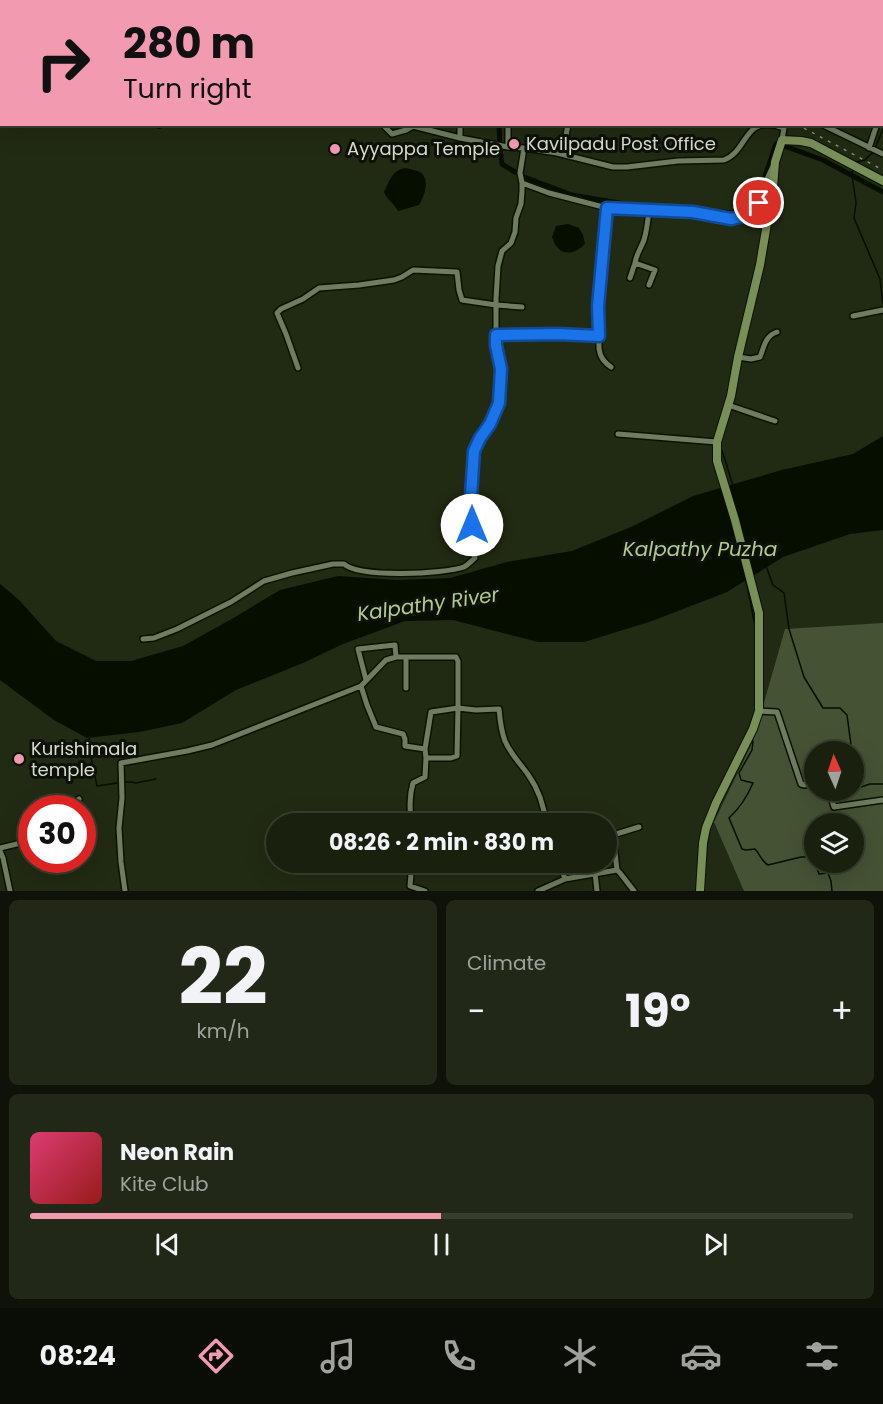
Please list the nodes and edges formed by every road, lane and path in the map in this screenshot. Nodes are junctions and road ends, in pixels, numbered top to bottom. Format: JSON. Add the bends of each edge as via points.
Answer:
{"nodes":[{"id":1,"x":383,"y":126,"type":"edge"},
{"id":2,"x":412,"y":126,"type":"edge"},
{"id":3,"x":412,"y":126,"type":"edge"},
{"id":4,"x":460,"y":126,"type":"edge"},
{"id":5,"x":508,"y":126,"type":"edge"},
{"id":6,"x":568,"y":126,"type":"edge"},
{"id":7,"x":757,"y":126,"type":"edge"},
{"id":8,"x":775,"y":126,"type":"edge"},
{"id":9,"x":825,"y":126,"type":"edge"},
{"id":10,"x":876,"y":126,"type":"edge"},
{"id":11,"x":427,"y":127,"type":"edge"},
{"id":12,"x":460,"y":138,"type":"junction"},
{"id":13,"x":782,"y":140,"type":"junction"},
{"id":14,"x":508,"y":147,"type":"junction"},
{"id":15,"x":524,"y":148,"type":"junction"},
{"id":16,"x":869,"y":148,"type":"junction"},
{"id":17,"x":563,"y":154,"type":"junction"},
{"id":18,"x":883,"y":154,"type":"edge"},
{"id":19,"x":775,"y":162,"type":"junction"},
{"id":20,"x":883,"y":181,"type":"edge"},
{"id":21,"x":522,"y":183,"type":"junction"},
{"id":22,"x":607,"y":208,"type":"junction"},
{"id":23,"x":649,"y":210,"type":"junction"},
{"id":24,"x":635,"y":263,"type":"junction"},
{"id":25,"x":630,"y":278,"type":"dead end"},
{"id":26,"x":649,"y":285,"type":"dead end"},
{"id":27,"x":496,"y":305,"type":"junction"},
{"id":28,"x":522,"y":308,"type":"dead end"},
{"id":29,"x":883,"y":309,"type":"edge"},
{"id":30,"x":853,"y":316,"type":"dead end"},
{"id":31,"x":777,"y":332,"type":"dead end"},
{"id":32,"x":496,"y":335,"type":"junction"},
{"id":33,"x":599,"y":336,"type":"junction"},
{"id":34,"x":738,"y":357,"type":"junction"},
{"id":35,"x":611,"y":367,"type":"dead end"},
{"id":36,"x":297,"y":368,"type":"dead end"},
{"id":37,"x":728,"y":405,"type":"junction"},
{"id":38,"x":775,"y":421,"type":"dead end"},
{"id":39,"x":618,"y":434,"type":"dead end"},
{"id":40,"x":717,"y":442,"type":"junction"},
{"id":41,"x":143,"y":639,"type":"dead end"},
{"id":42,"x":396,"y":657,"type":"junction"},
{"id":43,"x":406,"y":658,"type":"junction"},
{"id":44,"x":363,"y":683,"type":"junction"},
{"id":45,"x":406,"y":688,"type":"dead end"},
{"id":46,"x":458,"y":708,"type":"junction"},
{"id":47,"x":759,"y":711,"type":"junction"},
{"id":48,"x":425,"y":749,"type":"junction"},
{"id":49,"x":426,"y":758,"type":"junction"},
{"id":50,"x":804,"y":785,"type":"edge"},
{"id":51,"x":883,"y":800,"type":"edge"},
{"id":52,"x":832,"y":801,"type":"edge"},
{"id":53,"x":410,"y":813,"type":"edge"},
{"id":54,"x":544,"y":813,"type":"edge"},
{"id":55,"x":639,"y":827,"type":"dead end"},
{"id":56,"x":617,"y":834,"type":"edge"},
{"id":57,"x":18,"y":844,"type":"edge"},
{"id":58,"x":0,"y":850,"type":"edge"},
{"id":59,"x":617,"y":871,"type":"edge"},
{"id":60,"x":410,"y":873,"type":"edge"},
{"id":61,"x":563,"y":873,"type":"edge"},
{"id":62,"x":595,"y":873,"type":"joint"},
{"id":63,"x":565,"y":879,"type":"junction"},
{"id":64,"x":10,"y":891,"type":"edge"},
{"id":65,"x":126,"y":891,"type":"edge"},
{"id":66,"x":425,"y":891,"type":"edge"},
{"id":67,"x":538,"y":891,"type":"edge"},
{"id":68,"x":597,"y":891,"type":"edge"},
{"id":69,"x":634,"y":891,"type":"edge"},
{"id":70,"x":700,"y":891,"type":"edge"}],
"edges":[{"from":1,"to":3,"type":"street","via":[[392,134]]},
{"from":2,"to":11,"type":"street"},
{"from":4,"to":12,"type":"street"},
{"from":5,"to":14,"type":"street"},
{"from":6,"to":17,"type":"street"},
{"from":7,"to":17,"type":"street","via":[[738,150],[724,160],[627,167]]},
{"from":8,"to":13,"type":"street","via":[[784,128]]},
{"from":9,"to":16,"type":"street"},
{"from":10,"to":16,"type":"street"},
{"from":11,"to":12,"type":"street"},
{"from":12,"to":14,"type":"street"},
{"from":13,"to":19,"type":"main road"},
{"from":13,"to":20,"type":"main road","via":[[811,143]]},
{"from":14,"to":15,"type":"street"},
{"from":15,"to":17,"type":"street"},
{"from":15,"to":21,"type":"street"},
{"from":16,"to":18,"type":"street"},
{"from":19,"to":23,"type":"street","via":[[759,203],[740,217]]},
{"from":19,"to":34,"type":"main road","via":[[762,255]]},
{"from":21,"to":22,"type":"street"},
{"from":21,"to":27,"type":"street","via":[[515,232],[502,251],[498,266]]},
{"from":22,"to":23,"type":"street"},
{"from":22,"to":33,"type":"street"},
{"from":23,"to":24,"type":"street"},
{"from":24,"to":25,"type":"street"},
{"from":24,"to":26,"type":"street","via":[[655,270]]},
{"from":27,"to":28,"type":"street"},
{"from":27,"to":32,"type":"street"},
{"from":27,"to":36,"type":"street","via":[[462,300],[457,272],[413,270],[394,280],[319,288],[277,314]]},
{"from":29,"to":30,"type":"street"},
{"from":31,"to":34,"type":"street","via":[[766,339],[760,357]]},
{"from":32,"to":33,"type":"street"},
{"from":32,"to":41,"type":"street","via":[[501,369],[499,403],[474,451],[470,510],[475,558],[466,566],[431,573],[381,573],[333,564],[292,573],[264,581],[177,629]]},
{"from":33,"to":35,"type":"street","via":[[600,354]]},
{"from":34,"to":37,"type":"main road"},
{"from":37,"to":38,"type":"street"},
{"from":37,"to":40,"type":"main road"},
{"from":39,"to":40,"type":"street"},
{"from":40,"to":47,"type":"main road","via":[[717,461],[759,613]]},
{"from":42,"to":43,"type":"street"},
{"from":42,"to":44,"type":"street","via":[[386,660]]},
{"from":42,"to":44,"type":"street","via":[[395,645],[358,649]]},
{"from":43,"to":45,"type":"street"},
{"from":43,"to":46,"type":"street","via":[[456,657]]},
{"from":44,"to":48,"type":"street","via":[[376,727],[403,734],[405,746]]},
{"from":44,"to":65,"type":"street","via":[[212,745],[121,763],[119,828]]},
{"from":46,"to":48,"type":"street","via":[[430,712]]},
{"from":46,"to":49,"type":"street","via":[[457,756]]},
{"from":46,"to":54,"type":"street","via":[[499,709],[505,741],[530,776]]},
{"from":47,"to":50,"type":"street","via":[[777,712]]},
{"from":47,"to":70,"type":"main road","via":[[706,828]]},
{"from":48,"to":49,"type":"street"},
{"from":49,"to":53,"type":"street","via":[[425,777],[413,783]]},
{"from":51,"to":52,"type":"street","via":[[834,807]]},
{"from":55,"to":56,"type":"street"},
{"from":57,"to":58,"type":"street"},
{"from":58,"to":64,"type":"street"},
{"from":59,"to":69,"type":"street"},
{"from":60,"to":66,"type":"street","via":[[410,886]]},
{"from":61,"to":63,"type":"street"},
{"from":62,"to":63,"type":"street"},
{"from":62,"to":68,"type":"street"},
{"from":63,"to":67,"type":"street"}]}
